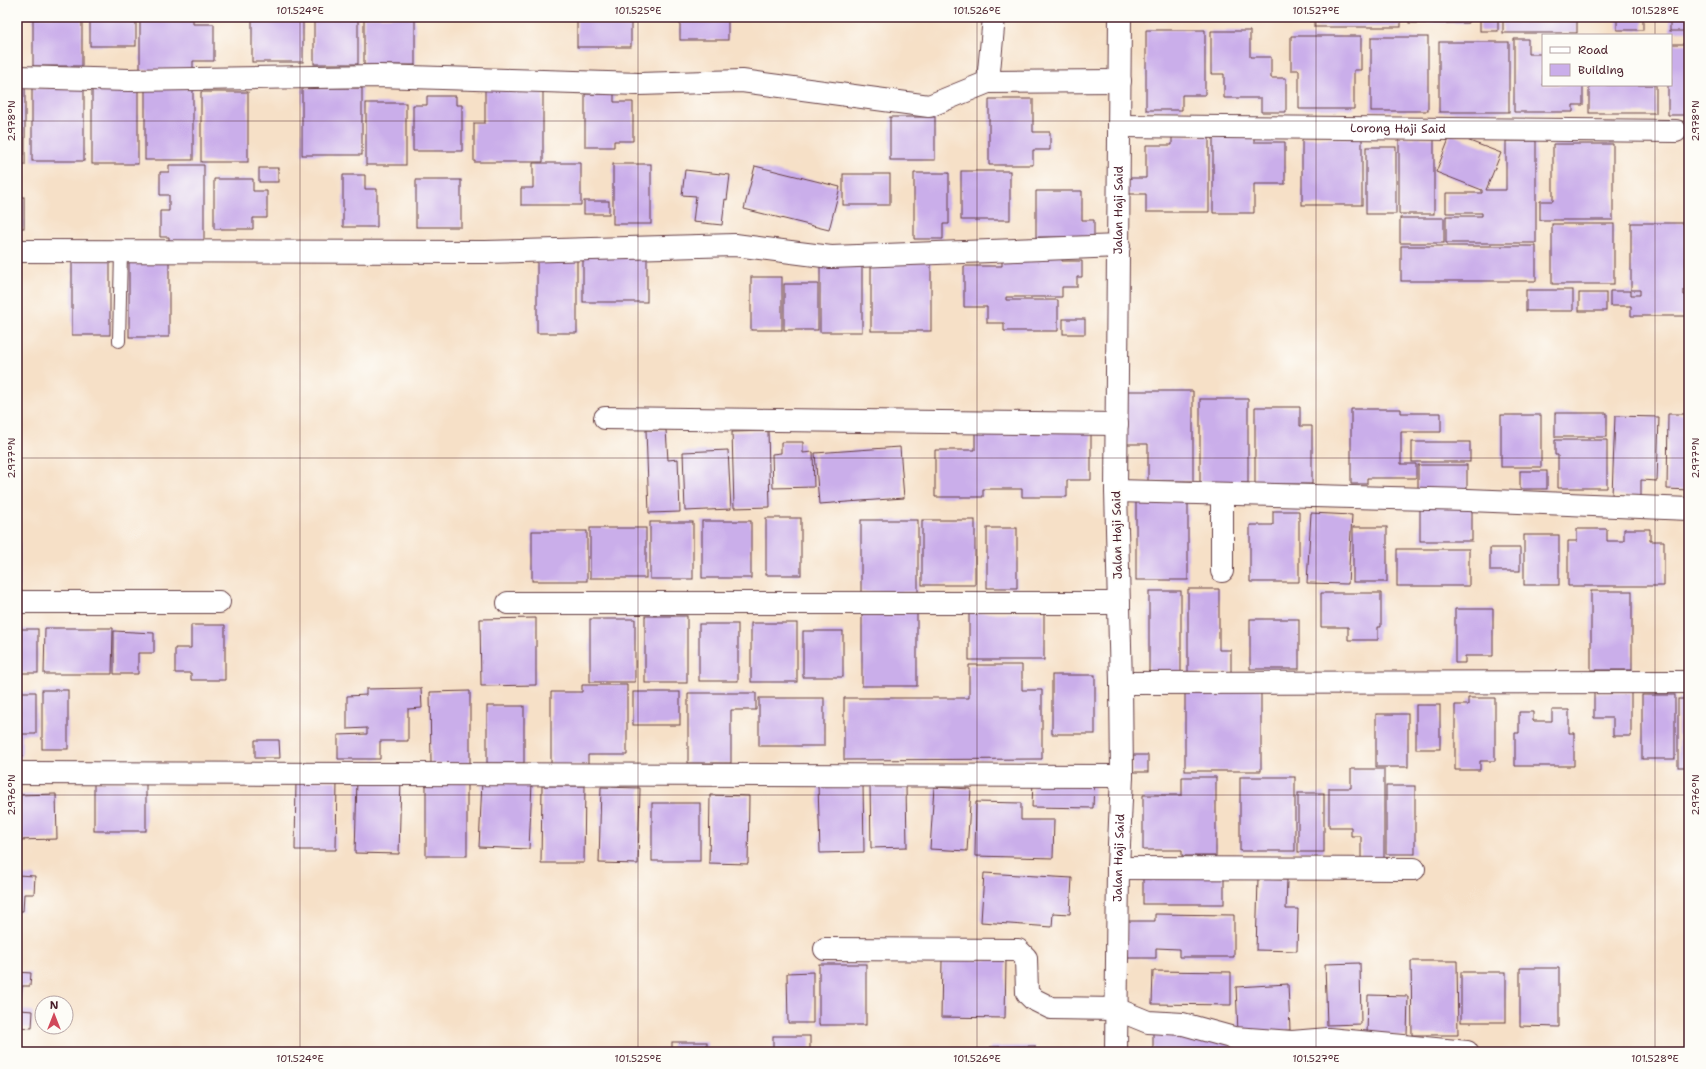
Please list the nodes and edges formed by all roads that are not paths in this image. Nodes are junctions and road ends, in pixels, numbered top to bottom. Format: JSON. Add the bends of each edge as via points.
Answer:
{"nodes":[{"id":1,"x":994,"y":17,"type":"edge"},
{"id":2,"x":1120,"y":17,"type":"edge"},
{"id":3,"x":17,"y":77,"type":"edge"},
{"id":4,"x":1120,"y":81,"type":"junction"},
{"id":5,"x":988,"y":82,"type":"junction"},
{"id":6,"x":1120,"y":126,"type":"junction"},
{"id":7,"x":1676,"y":131,"type":"dead end"},
{"id":8,"x":1119,"y":246,"type":"junction"},
{"id":9,"x":17,"y":251,"type":"edge"},
{"id":10,"x":121,"y":252,"type":"junction"},
{"id":11,"x":119,"y":340,"type":"dead end"},
{"id":12,"x":605,"y":418,"type":"dead end"},
{"id":13,"x":1117,"y":424,"type":"junction"},
{"id":14,"x":1116,"y":492,"type":"junction"},
{"id":15,"x":1222,"y":495,"type":"junction"},
{"id":16,"x":1689,"y":509,"type":"edge"},
{"id":17,"x":1222,"y":571,"type":"dead end"},
{"id":18,"x":17,"y":602,"type":"edge"},
{"id":19,"x":219,"y":602,"type":"dead end"},
{"id":20,"x":508,"y":603,"type":"dead end"},
{"id":21,"x":1119,"y":603,"type":"junction"},
{"id":22,"x":1689,"y":682,"type":"edge"},
{"id":23,"x":1122,"y":683,"type":"junction"},
{"id":24,"x":17,"y":773,"type":"edge"},
{"id":25,"x":1122,"y":776,"type":"junction"},
{"id":26,"x":1118,"y":868,"type":"junction"},
{"id":27,"x":1414,"y":869,"type":"dead end"},
{"id":28,"x":825,"y":949,"type":"dead end"},
{"id":29,"x":1116,"y":1009,"type":"junction"},
{"id":30,"x":1116,"y":1052,"type":"edge"},
{"id":31,"x":1467,"y":1052,"type":"edge"}],
"edges":[{"from":1,"to":5,"type":"street"},
{"from":2,"to":4,"type":"street","name":"Jalan Haji Said"},
{"from":3,"to":5,"type":"street","via":[[130,80],[378,76],[639,84],[742,81],[929,106]]},
{"from":4,"to":5,"type":"street"},
{"from":4,"to":6,"type":"street","name":"Jalan Haji Said"},
{"from":6,"to":7,"type":"street","name":"Lorong Haji Said"},
{"from":6,"to":8,"type":"street","name":"Jalan Haji Said"},
{"from":8,"to":10,"type":"street","via":[[832,257],[735,245],[485,252]]},
{"from":8,"to":13,"type":"street","name":"Jalan Haji Said"},
{"from":9,"to":10,"type":"street"},
{"from":10,"to":11,"type":"lane"},
{"from":12,"to":13,"type":"street"},
{"from":13,"to":14,"type":"street","name":"Jalan Haji Said"},
{"from":14,"to":15,"type":"street"},
{"from":14,"to":21,"type":"street","name":"Jalan Haji Said"},
{"from":15,"to":16,"type":"street","via":[[1468,500]]},
{"from":15,"to":17,"type":"street"},
{"from":18,"to":19,"type":"street"},
{"from":20,"to":21,"type":"street"},
{"from":21,"to":23,"type":"street","name":"Jalan Haji Said"},
{"from":22,"to":23,"type":"street"},
{"from":23,"to":25,"type":"street","name":"Jalan Haji Said"},
{"from":24,"to":25,"type":"street"},
{"from":25,"to":26,"type":"street","name":"Jalan Haji Said"},
{"from":26,"to":27,"type":"street"},
{"from":26,"to":29,"type":"street","name":"Jalan Haji Said"},
{"from":28,"to":29,"type":"street","via":[[1018,950],[1026,958],[1027,993],[1033,999],[1051,1008]]},
{"from":29,"to":30,"type":"street","name":"Jalan Haji Said"},
{"from":29,"to":31,"type":"street","via":[[1148,1022],[1183,1024],[1234,1038],[1292,1042],[1328,1039]]}]}
